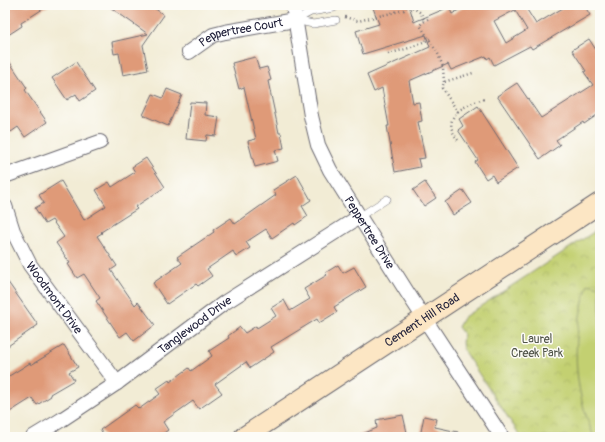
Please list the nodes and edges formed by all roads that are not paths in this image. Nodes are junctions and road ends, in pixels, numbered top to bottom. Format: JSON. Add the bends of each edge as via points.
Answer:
{"nodes":[{"id":1,"x":293,"y":5,"type":"edge"},
{"id":2,"x":334,"y":8,"type":"dead end"},
{"id":3,"x":338,"y":18,"type":"road end"},
{"id":4,"x":295,"y":20,"type":"junction"},
{"id":5,"x":189,"y":52,"type":"dead end"},
{"id":6,"x":100,"y":142,"type":"dead end"},
{"id":7,"x":5,"y":176,"type":"edge"},
{"id":8,"x":387,"y":199,"type":"dead end"},
{"id":9,"x":600,"y":204,"type":"edge"},
{"id":10,"x":5,"y":206,"type":"edge"},
{"id":11,"x":359,"y":217,"type":"junction"},
{"id":12,"x":425,"y":319,"type":"junction"},
{"id":13,"x":117,"y":383,"type":"junction"},
{"id":14,"x":33,"y":437,"type":"edge"},
{"id":15,"x":244,"y":437,"type":"edge"},
{"id":16,"x":502,"y":437,"type":"edge"}],
"edges":[{"from":1,"to":4,"type":"street","name":"Peppertree Drive"},
{"from":2,"to":4,"type":"lane","via":[[311,12]]},
{"from":3,"to":4,"type":"lane","via":[[313,24]]},
{"from":4,"to":5,"type":"street","name":"Peppertree Court","via":[[213,35]]},
{"from":4,"to":11,"type":"street","name":"Peppertree Drive","via":[[318,145]]},
{"from":6,"to":7,"type":"street"},
{"from":8,"to":11,"type":"lane"},
{"from":9,"to":12,"type":"street","name":"Cement Hill Road"},
{"from":10,"to":13,"type":"street","name":"Woodmont Drive","via":[[13,231],[30,265]]},
{"from":11,"to":12,"type":"street","name":"Peppertree Drive"},
{"from":11,"to":13,"type":"street","name":"Tanglewood Drive","via":[[224,303]]},
{"from":12,"to":15,"type":"street","name":"Cement Hill Road"},
{"from":12,"to":16,"type":"street","name":"Peppertree Drive"},
{"from":13,"to":14,"type":"street","name":"Tanglewood Drive"}]}
